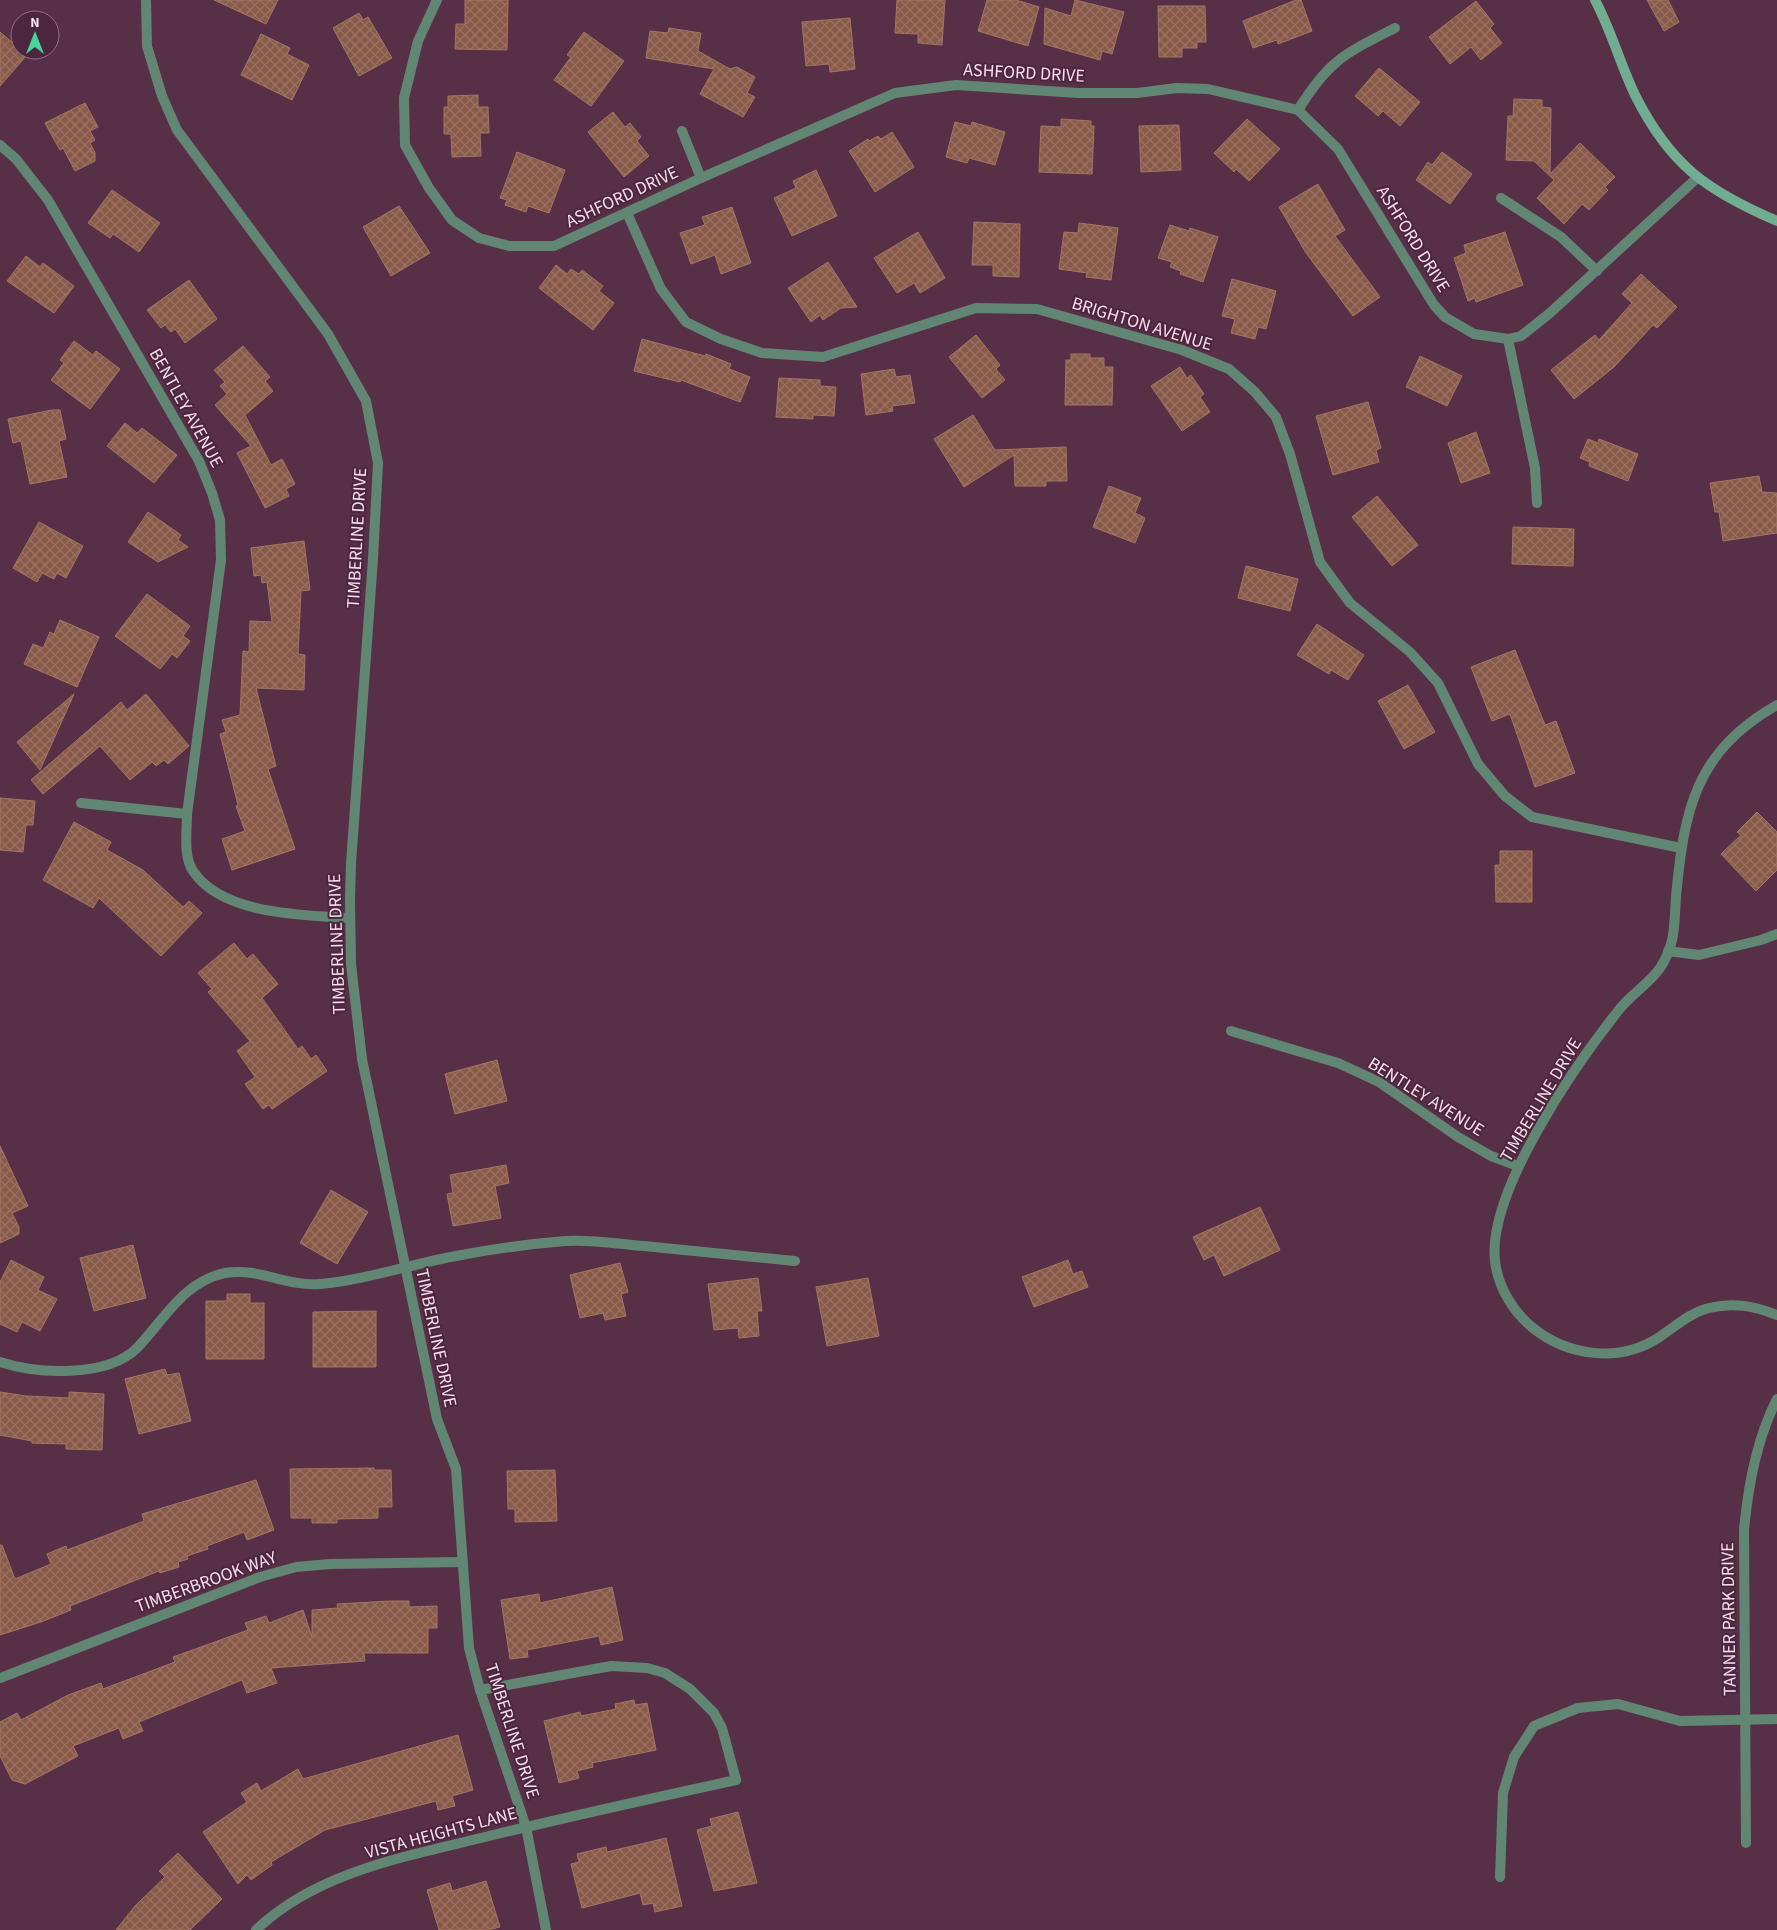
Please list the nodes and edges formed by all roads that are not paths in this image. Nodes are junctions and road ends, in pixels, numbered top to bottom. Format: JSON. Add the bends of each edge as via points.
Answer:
{"nodes":[{"id":1,"x":146,"y":0,"type":"edge"},
{"id":2,"x":438,"y":0,"type":"edge"},
{"id":3,"x":1595,"y":0,"type":"edge"},
{"id":4,"x":1395,"y":28,"type":"dead end"},
{"id":5,"x":1298,"y":110,"type":"junction"},
{"id":6,"x":682,"y":131,"type":"dead end"},
{"id":7,"x":0,"y":145,"type":"edge"},
{"id":8,"x":701,"y":178,"type":"junction"},
{"id":9,"x":1697,"y":178,"type":"junction"},
{"id":10,"x":1501,"y":198,"type":"dead end"},
{"id":11,"x":627,"y":213,"type":"junction"},
{"id":12,"x":1777,"y":221,"type":"edge"},
{"id":13,"x":1597,"y":271,"type":"junction"},
{"id":14,"x":1508,"y":339,"type":"junction"},
{"id":15,"x":1537,"y":503,"type":"dead end"},
{"id":16,"x":1777,"y":706,"type":"edge"},
{"id":17,"x":81,"y":802,"type":"dead end"},
{"id":18,"x":187,"y":814,"type":"junction"},
{"id":19,"x":1681,"y":848,"type":"junction"},
{"id":20,"x":350,"y":918,"type":"junction"},
{"id":21,"x":1777,"y":934,"type":"edge"},
{"id":22,"x":1668,"y":951,"type":"junction"},
{"id":23,"x":1231,"y":1031,"type":"dead end"},
{"id":24,"x":1518,"y":1166,"type":"junction"},
{"id":25,"x":795,"y":1261,"type":"dead end"},
{"id":26,"x":404,"y":1269,"type":"junction"},
{"id":27,"x":1777,"y":1314,"type":"edge"},
{"id":28,"x":0,"y":1362,"type":"edge"},
{"id":29,"x":1777,"y":1399,"type":"edge"},
{"id":30,"x":463,"y":1562,"type":"junction"},
{"id":31,"x":0,"y":1678,"type":"edge"},
{"id":32,"x":480,"y":1690,"type":"junction"},
{"id":33,"x":1746,"y":1718,"type":"junction"},
{"id":34,"x":1777,"y":1719,"type":"edge"},
{"id":35,"x":526,"y":1827,"type":"junction"},
{"id":36,"x":1746,"y":1844,"type":"dead end"},
{"id":37,"x":1500,"y":1877,"type":"dead end"},
{"id":38,"x":256,"y":1930,"type":"edge"},
{"id":39,"x":546,"y":1930,"type":"edge"}],
"edges":[{"from":1,"to":20,"type":"street","name":"TIMBERLINE DRIVE","via":[[147,46],[162,96],[177,130],[328,334],[366,401],[378,464]]},
{"from":2,"to":11,"type":"street","name":"ASHFORD DRIVE","via":[[418,42],[404,98],[405,145],[428,188],[452,220],[479,238],[509,246],[554,246]]},
{"from":3,"to":9,"type":"street","via":[[1609,26],[1635,94],[1661,141]]},
{"from":4,"to":5,"type":"street","via":[[1336,60],[1314,84]]},
{"from":5,"to":8,"type":"street","name":"ASHFORD DRIVE","via":[[1208,89],[1078,93],[956,85],[895,93]]},
{"from":5,"to":14,"type":"street","name":"ASHFORD DRIVE","via":[[1338,149],[1434,305],[1445,317],[1474,334]]},
{"from":6,"to":8,"type":"street"},
{"from":7,"to":18,"type":"street","name":"BENTLEY AVENUE","via":[[16,159],[48,200],[200,461],[220,520],[221,560]]},
{"from":8,"to":11,"type":"street","name":"ASHFORD DRIVE"},
{"from":9,"to":12,"type":"street","via":[[1729,200]]},
{"from":9,"to":13,"type":"street"},
{"from":10,"to":13,"type":"street","via":[[1561,237]]},
{"from":11,"to":19,"type":"street","name":"BRIGHTON AVENUE","via":[[662,289],[686,322],[721,339],[762,353],[823,357],[976,308],[1037,309],[1182,350],[1228,369],[1255,392],[1276,417],[1290,454],[1320,562],[1350,603],[1410,652],[1438,683],[1478,764],[1505,796],[1532,817]]},
{"from":13,"to":14,"type":"street","via":[[1534,327],[1521,336]]},
{"from":14,"to":15,"type":"street","via":[[1535,468]]},
{"from":16,"to":19,"type":"street","name":"TIMBERLINE DRIVE","via":[[1756,717],[1718,753],[1696,791]]},
{"from":17,"to":18,"type":"street"},
{"from":18,"to":20,"type":"street","name":"BENTLEY AVENUE","via":[[186,844],[192,870],[209,889],[283,913]]},
{"from":19,"to":22,"type":"street","name":"TIMBERLINE DRIVE","via":[[1675,936]]},
{"from":20,"to":26,"type":"street","name":"TIMBERLINE DRIVE","via":[[351,964],[362,1060]]},
{"from":21,"to":22,"type":"street","via":[[1699,955]]},
{"from":22,"to":24,"type":"street","name":"TIMBERLINE DRIVE","via":[[1660,968],[1619,1009],[1574,1072]]},
{"from":23,"to":24,"type":"street","name":"BENTLEY AVENUE","via":[[1338,1063],[1379,1082],[1458,1137],[1491,1156]]},
{"from":24,"to":27,"type":"street","name":"TIMBERLINE DRIVE","via":[[1501,1211],[1495,1238],[1495,1261],[1510,1303],[1532,1327],[1556,1344],[1603,1354],[1632,1350],[1657,1339],[1685,1318],[1707,1309],[1731,1304],[1754,1306]]},
{"from":25,"to":26,"type":"street","via":[[566,1241],[455,1256]]},
{"from":26,"to":28,"type":"street","via":[[321,1284],[296,1284],[247,1272],[224,1273],[177,1300],[136,1349],[113,1363],[85,1370],[47,1371],[16,1368]]},
{"from":26,"to":30,"type":"street","name":"TIMBERLINE DRIVE","via":[[437,1419],[456,1470]]},
{"from":29,"to":33,"type":"street","name":"TANNER PARK DRIVE","via":[[1758,1447],[1747,1498],[1744,1530]]},
{"from":30,"to":31,"type":"street","name":"TIMBERBROOK WAY","via":[[296,1567],[260,1577]]},
{"from":30,"to":32,"type":"street","name":"TIMBERLINE DRIVE","via":[[469,1648]]},
{"from":32,"to":35,"type":"street","name":"TIMBERLINE DRIVE"},
{"from":32,"to":35,"type":"street","name":"VISTA HEIGHTS LANE","via":[[611,1666],[647,1668],[664,1673],[690,1689],[714,1713],[722,1728],[736,1780]]},
{"from":33,"to":34,"type":"street"},
{"from":33,"to":36,"type":"street","name":"TANNER PARK DRIVE"},
{"from":33,"to":37,"type":"street","via":[[1680,1721],[1618,1704],[1578,1708],[1534,1726],[1514,1757],[1503,1793]]},
{"from":35,"to":38,"type":"street","name":"VISTA HEIGHTS LANE","via":[[390,1861],[321,1885],[268,1918]]},
{"from":35,"to":39,"type":"street","name":"TIMBERLINE DRIVE"}]}
